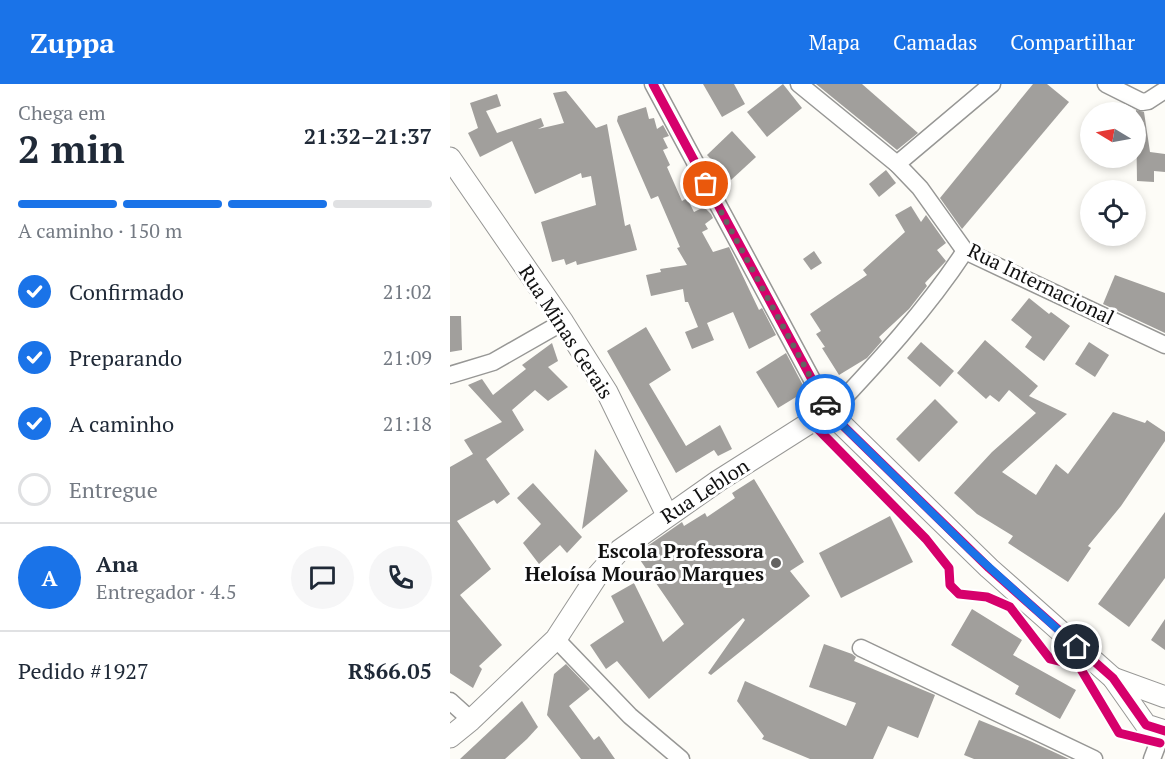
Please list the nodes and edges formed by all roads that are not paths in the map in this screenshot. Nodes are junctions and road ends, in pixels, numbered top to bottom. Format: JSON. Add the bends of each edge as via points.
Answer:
{"nodes":[{"id":1,"x":653,"y":84,"type":"edge"},
{"id":2,"x":799,"y":84,"type":"edge"},
{"id":3,"x":992,"y":84,"type":"edge"},
{"id":4,"x":1106,"y":84,"type":"edge"},
{"id":5,"x":1165,"y":90,"type":"edge"},
{"id":6,"x":450,"y":158,"type":"edge"},
{"id":7,"x":897,"y":164,"type":"junction"},
{"id":8,"x":965,"y":251,"type":"junction"},
{"id":9,"x":563,"y":322,"type":"junction"},
{"id":10,"x":1165,"y":345,"type":"edge"},
{"id":11,"x":450,"y":375,"type":"edge"},
{"id":12,"x":830,"y":413,"type":"junction"},
{"id":13,"x":667,"y":515,"type":"junction"},
{"id":14,"x":556,"y":639,"type":"junction"},
{"id":15,"x":861,"y":648,"type":"dead end"},
{"id":16,"x":1113,"y":678,"type":"junction"},
{"id":17,"x":1158,"y":695,"type":"edge"},
{"id":18,"x":450,"y":701,"type":"edge"},
{"id":19,"x":1139,"y":716,"type":"junction"},
{"id":20,"x":471,"y":720,"type":"junction"},
{"id":21,"x":1164,"y":730,"type":"edge"},
{"id":22,"x":450,"y":737,"type":"edge"},
{"id":23,"x":661,"y":753,"type":"edge"},
{"id":24,"x":681,"y":759,"type":"edge"},
{"id":25,"x":1094,"y":759,"type":"edge"},
{"id":26,"x":1152,"y":759,"type":"edge"}],
"edges":[{"from":1,"to":12,"type":"street"},
{"from":2,"to":7,"type":"street","name":"Rua Internacional"},
{"from":3,"to":7,"type":"street"},
{"from":4,"to":5,"type":"street","via":[[1142,102]]},
{"from":6,"to":9,"type":"street","name":"Rua Minas Gerais"},
{"from":7,"to":8,"type":"street","name":"Rua Internacional","via":[[920,188]]},
{"from":8,"to":10,"type":"street","name":"Rua Internacional"},
{"from":8,"to":12,"type":"street","name":"Rua Leblon","via":[[889,350]]},
{"from":9,"to":11,"type":"street","via":[[493,362]]},
{"from":9,"to":13,"type":"street","name":"Rua Minas Gerais","via":[[607,392]]},
{"from":12,"to":13,"type":"street","name":"Rua Leblon"},
{"from":12,"to":16,"type":"street","via":[[975,556]]},
{"from":13,"to":14,"type":"street","name":"Rua Leblon","via":[[620,550],[597,576]]},
{"from":14,"to":20,"type":"street","name":"Rua Leblon"},
{"from":14,"to":23,"type":"street"},
{"from":15,"to":25,"type":"street"},
{"from":16,"to":17,"type":"street"},
{"from":16,"to":19,"type":"street"},
{"from":17,"to":19,"type":"street"},
{"from":18,"to":20,"type":"street"},
{"from":19,"to":21,"type":"street","via":[[1146,725]]},
{"from":20,"to":22,"type":"street","name":"Rua Leblon"},
{"from":21,"to":26,"type":"street"},
{"from":23,"to":24,"type":"street"}]}
